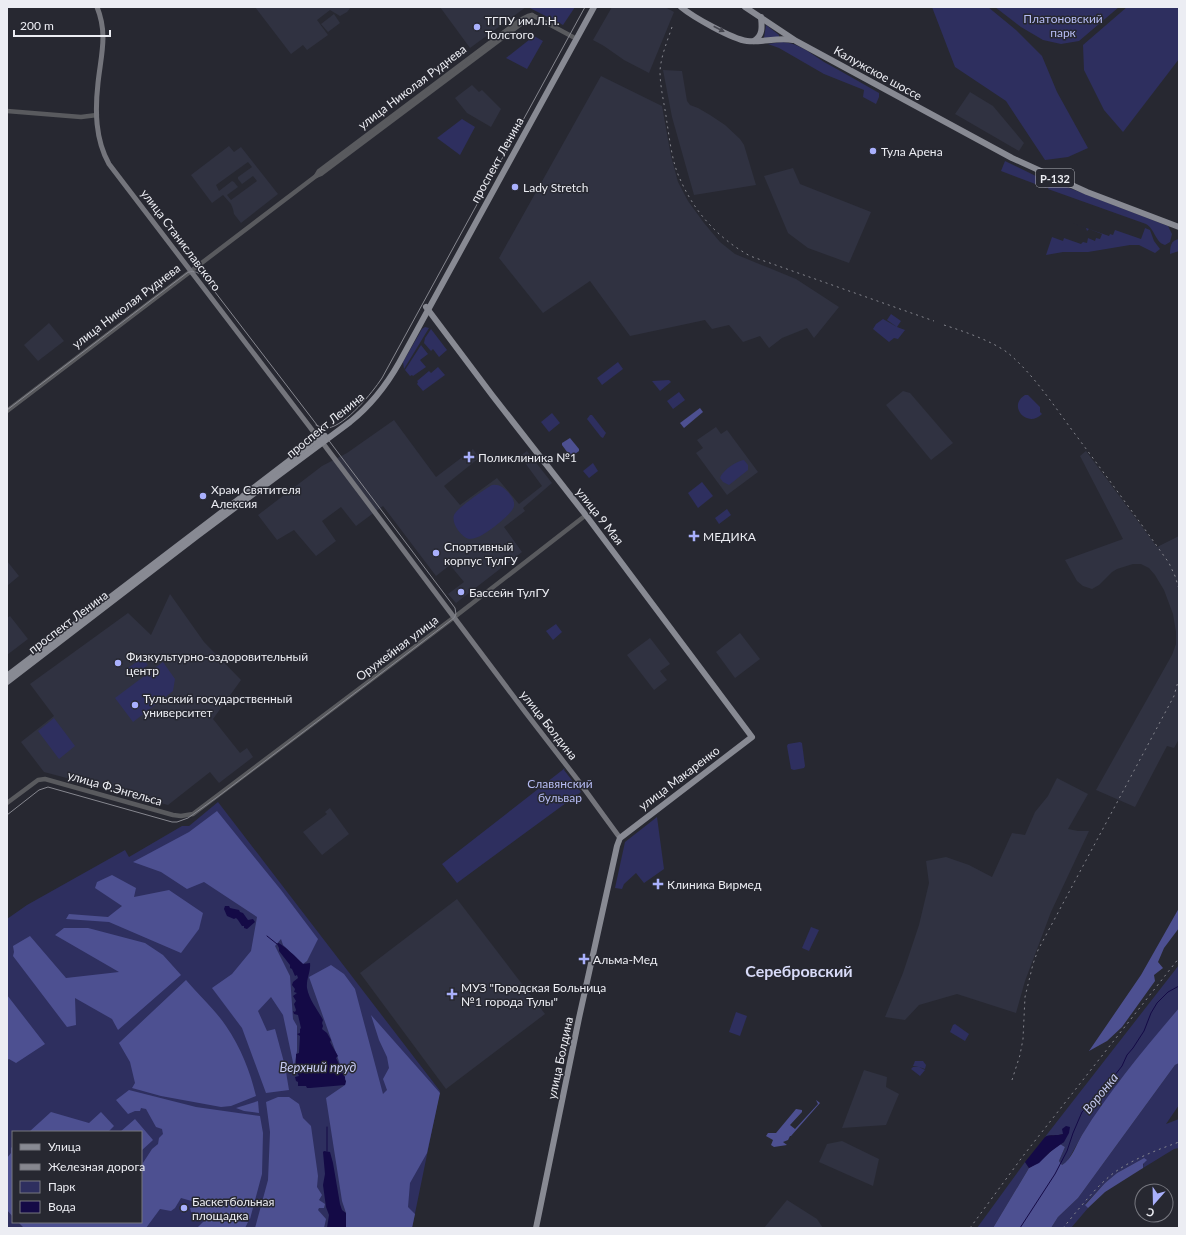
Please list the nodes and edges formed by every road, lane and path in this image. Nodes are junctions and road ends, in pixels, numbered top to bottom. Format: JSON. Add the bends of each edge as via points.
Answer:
{"nodes":[{"id":1,"x":97,"y":7,"type":"edge"},
{"id":2,"x":590,"y":7,"type":"edge"},
{"id":3,"x":594,"y":7,"type":"edge"},
{"id":4,"x":681,"y":7,"type":"edge"},
{"id":5,"x":745,"y":7,"type":"edge"},
{"id":6,"x":761,"y":17,"type":"junction"},
{"id":7,"x":575,"y":38,"type":"junction"},
{"id":8,"x":754,"y":41,"type":"junction"},
{"id":9,"x":796,"y":41,"type":"junction"},
{"id":10,"x":7,"y":111,"type":"edge"},
{"id":11,"x":97,"y":115,"type":"junction"},
{"id":12,"x":1179,"y":227,"type":"edge"},
{"id":13,"x":191,"y":271,"type":"junction"},
{"id":14,"x":427,"y":309,"type":"junction"},
{"id":15,"x":7,"y":411,"type":"edge"},
{"id":16,"x":321,"y":441,"type":"junction"},
{"id":17,"x":586,"y":515,"type":"junction"},
{"id":18,"x":454,"y":618,"type":"junction"},
{"id":19,"x":85,"y":619,"type":"junction"},
{"id":20,"x":7,"y":676,"type":"edge"},
{"id":21,"x":7,"y":682,"type":"edge"},
{"id":22,"x":752,"y":737,"type":"joint"},
{"id":23,"x":218,"y":795,"type":"joint"},
{"id":24,"x":7,"y":803,"type":"edge"},
{"id":25,"x":620,"y":838,"type":"junction"},
{"id":26,"x":536,"y":1228,"type":"edge"}],
"edges":[{"from":1,"to":11,"type":"main road","name":"улица Станиславского","via":[[104,40],[98,82]]},
{"from":2,"to":7,"type":"main road","name":"проспект Ленина"},
{"from":3,"to":7,"type":"main road","name":"проспект Ленина"},
{"from":4,"to":8,"type":"main road","name":"Калужское шоссе","one_way":true,"via":[[735,37]]},
{"from":5,"to":6,"type":"main road","name":"Калужское шоссе"},
{"from":6,"to":8,"type":"main road","via":[[762,30]]},
{"from":6,"to":9,"type":"main road","name":"Калужское шоссе"},
{"from":7,"to":13,"type":"street","name":"улица Николая Руднева","via":[[532,15],[524,19]]},
{"from":7,"to":14,"type":"main road","name":"проспект Ленина"},
{"from":8,"to":9,"type":"main road","name":"Калужское шоссе","via":[[782,38]]},
{"from":9,"to":12,"type":"main road","name":"Калужское шоссе","number":"Р-132","via":[[1012,158],[1087,192]]},
{"from":10,"to":11,"type":"street","via":[[81,117]]},
{"from":11,"to":13,"type":"main road","name":"улица Станиславского","via":[[100,144],[109,164]]},
{"from":13,"to":15,"type":"street","name":"улица Николая Руднева"},
{"from":13,"to":16,"type":"main road","name":"улица Станиславского"},
{"from":14,"to":16,"type":"main road","name":"проспект Ленина","via":[[373,396]]},
{"from":14,"to":16,"type":"main road","name":"проспект Ленина","via":[[386,384],[365,409]]},
{"from":14,"to":17,"type":"main road","name":"улица 9 Мая"},
{"from":16,"to":18,"type":"main road","name":"улица Болдина"},
{"from":16,"to":19,"type":"main road","name":"проспект Ленина"},
{"from":17,"to":18,"type":"street","name":"Оружейная улица"},
{"from":17,"to":22,"type":"main road","name":"улица 9 Мая"},
{"from":18,"to":23,"type":"street","name":"Оружейная улица"},
{"from":18,"to":25,"type":"main road","name":"улица Болдина"},
{"from":19,"to":20,"type":"main road","name":"проспект Ленина"},
{"from":19,"to":21,"type":"main road","name":"проспект Ленина"},
{"from":22,"to":25,"type":"main road","name":"улица Макаренко"},
{"from":23,"to":24,"type":"street","name":"улица Ф.Энгельса","via":[[192,814],[178,816],[42,779]]},
{"from":25,"to":26,"type":"main road","name":"улица Болдина","via":[[579,1018]]}]}
